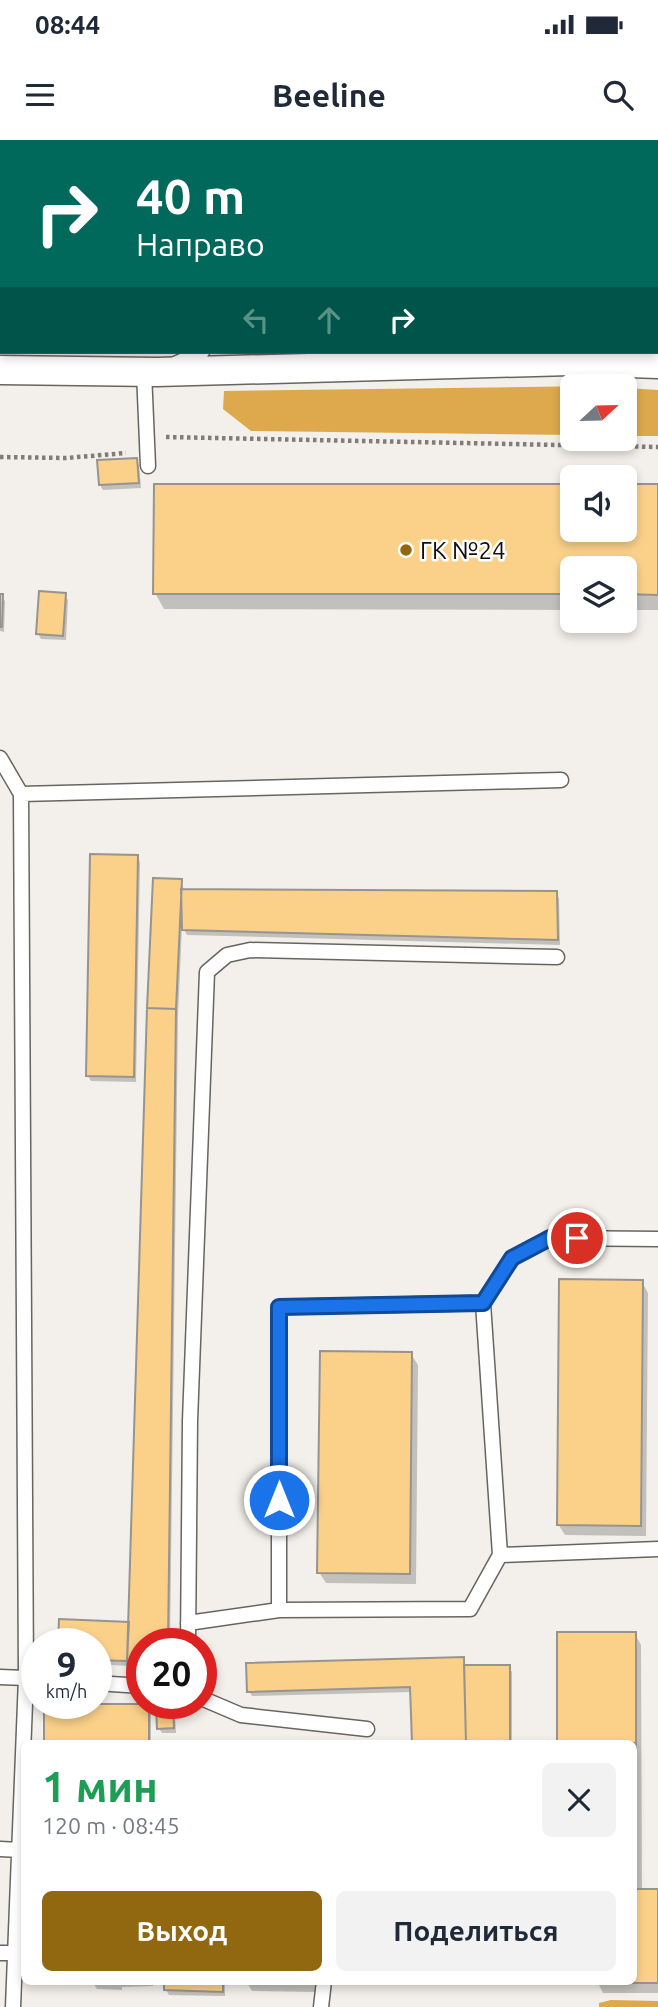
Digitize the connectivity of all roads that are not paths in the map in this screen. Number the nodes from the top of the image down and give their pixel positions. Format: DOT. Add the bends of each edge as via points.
graph roads {
  1 [pos="197,354"];
  2 [pos="658,364"];
  3 [pos="0,370"];
  4 [pos="151,372"];
  5 [pos="148,459"];
  6 [pos="0,758"];
  7 [pos="561,780"];
  8 [pos="21,794"];
  9 [pos="557,957"];
  10 [pos="658,1239"];
  11 [pos="483,1303"];
  12 [pos="658,1549"];
  13 [pos="500,1555"];
  14 [pos="279,1610"];
  15 [pos="188,1623"];
  16 [pos="30,1628"];
  17 [pos="188,1628"];
  18 [pos="0,1677"];
  19 [pos="21,1678"];
  20 [pos="217,1705"];
  21 [pos="28,1719"];
  22 [pos="367,1729"];
  23 [pos="27,1740"];
  24 [pos="21,1834"];
  25 [pos="0,1849"];
  26 [pos="20,1850"];
  27 [pos="8,1953"];
  28 [pos="324,1985"];
  29 [pos="13,2007"];
  30 [pos="321,2007"];
  1 -- 4 [label="lane"];
  2 -- 4 [label="street" via="570,361"];
  3 -- 4 [label="street"];
  4 -- 5 [label="lane"];
  6 -- 8 [label="lane"];
  7 -- 8 [label="lane"];
  8 -- 16 [label="lane"];
  9 -- 15 [label="lane" via="250,950 227,955 207,972 190,1421"];
  10 -- 11 [label="lane" via="550,1238 512,1258"];
  11 -- 13 [label="lane"];
  11 -- 14 [label="lane" via="279,1307"];
  12 -- 13 [label="lane"];
  13 -- 14 [label="lane" via="470,1609"];
  14 -- 15 [label="lane"];
  15 -- 17 [label="lane"];
  18 -- 19 [label="lane"];
  20 -- 22 [label="lane" via="241,1715"];
  21 -- 23 [label="lane"];
  24 -- 26 [label="lane"];
  25 -- 26 [label="lane"];
  26 -- 27 [label="lane"];
  27 -- 29 [label="lane"];
  28 -- 30 [label="lane"];
}
